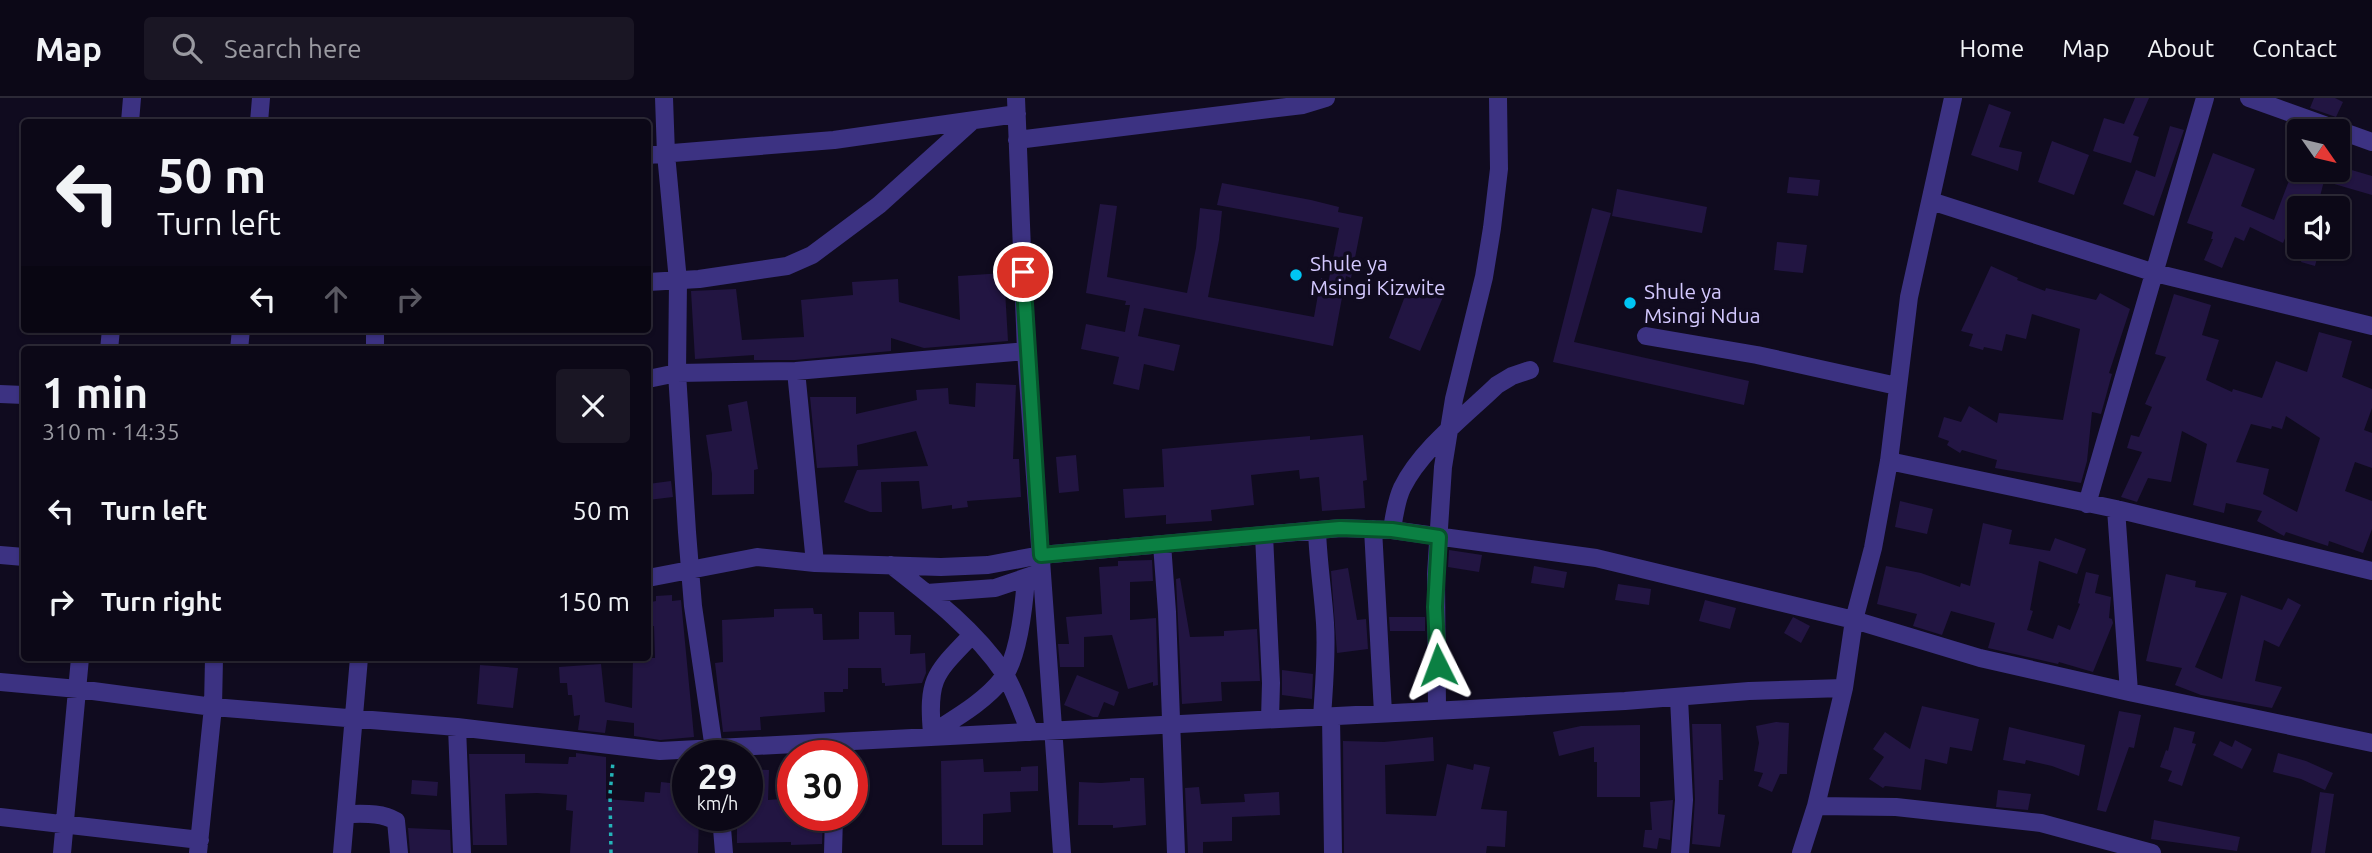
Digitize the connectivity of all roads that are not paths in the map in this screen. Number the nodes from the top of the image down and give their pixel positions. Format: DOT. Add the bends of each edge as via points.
graph roads {
  1 [pos="132,98"];
  2 [pos="261,98"];
  3 [pos="664,98"];
  4 [pos="1325,98"];
  5 [pos="1498,98"];
  6 [pos="1953,98"];
  7 [pos="2206,98"];
  8 [pos="2249,98"];
  9 [pos="1017,106"];
  10 [pos="130,119"];
  11 [pos="259,119"];
  12 [pos="972,121"];
  13 [pos="1017,140"];
  14 [pos="2372,142"];
  15 [pos="666,154"];
  16 [pos="651,155"];
  17 [pos="1931,201"];
  18 [pos="2155,273"];
  19 [pos="678,281"];
  20 [pos="651,282"];
  21 [pos="2372,326"];
  22 [pos="1646,336"];
  23 [pos="1026,351"];
  24 [pos="1530,370"];
  25 [pos="796,371"];
  26 [pos="677,373"];
  27 [pos="651,378"];
  28 [pos="1897,386"];
  29 [pos="0,394"];
  30 [pos="21,396"];
  31 [pos="1448,432"];
  32 [pos="1889,461"];
  33 [pos="2087,504"];
  34 [pos="2116,509"];
  35 [pos="1373,529"];
  36 [pos="1317,530"];
  37 [pos="1392,530"];
  38 [pos="1264,535"];
  39 [pos="1439,537"];
  40 [pos="1162,544"];
  41 [pos="0,555"];
  42 [pos="21,557"];
  43 [pos="815,563"];
  44 [pos="891,565"];
  45 [pos="1036,568"];
  46 [pos="692,569"];
  47 [pos="2372,571"];
  48 [pos="651,577"];
  49 [pos="927,593"];
  50 [pos="1854,620"];
  51 [pos="972,635"];
  52 [pos="80,661"];
  53 [pos="214,661"];
  54 [pos="359,661"];
  55 [pos="1005,675"];
  56 [pos="0,682"];
  57 [pos="1844,688"];
  58 [pos="78,689"];
  59 [pos="2129,692"];
  60 [pos="1679,698"];
  61 [pos="213,707"];
  62 [pos="1437,710"];
  63 [pos="1383,713"];
  64 [pos="1326,717"];
  65 [pos="353,718"];
  66 [pos="1270,719"];
  67 [pos="1170,725"];
  68 [pos="457,727"];
  69 [pos="1053,731"];
  70 [pos="1030,732"];
  71 [pos="929,735"];
  72 [pos="713,740"];
  73 [pos="2372,743"];
  74 [pos="763,749"];
  75 [pos="672,751"];
  76 [pos="1816,806"];
  77 [pos="346,814"];
  78 [pos="0,817"];
  79 [pos="64,823"];
  80 [pos="722,831"];
  81 [pos="834,831"];
  82 [pos="199,846"];
  83 [pos="62,853"];
  84 [pos="342,853"];
  85 [pos="399,853"];
  86 [pos="462,853"];
  87 [pos="724,853"];
  88 [pos="833,853"];
  89 [pos="1062,853"];
  90 [pos="1176,853"];
  91 [pos="1333,853"];
  92 [pos="1681,853"];
  93 [pos="1801,853"];
  94 [pos="2152,853"];
  1 -- 10 [label="street"];
  2 -- 11 [label="street"];
  3 -- 15 [label="street"];
  4 -- 13 [label="street" via="1303,105"];
  5 -- 31 [label="street" via="1499,169 1492,228"];
  6 -- 17 [label="street"];
  7 -- 18 [label="street"];
  8 -- 14 [label="street"];
  9 -- 12 [label="street"];
  9 -- 13 [label="street"];
  12 -- 15 [label="street" via="834,140"];
  12 -- 19 [label="street" via="879,205 812,255 787,266"];
  13 -- 23 [label="street"];
  15 -- 16 [label="street"];
  15 -- 19 [label="street"];
  17 -- 18 [label="street"];
  17 -- 28 [label="street" via="1909,297"];
  18 -- 21 [label="street"];
  18 -- 33 [label="street"];
  19 -- 20 [label="street"];
  19 -- 26 [label="street"];
  22 -- 28 [label="street"];
  23 -- 25 [label="street"];
  23 -- 45 [label="street"];
  24 -- 31 [label="street" via="1497,385"];
  25 -- 26 [label="street"];
  25 -- 43 [label="street"];
  26 -- 27 [label="street"];
  26 -- 46 [label="street"];
  28 -- 32 [label="street"];
  29 -- 30 [label="street"];
  31 -- 37 [label="street" via="1419,461 1402,487"];
  31 -- 39 [label="street"];
  32 -- 33 [label="street"];
  32 -- 50 [label="street"];
  33 -- 34 [label="street"];
  34 -- 47 [label="street"];
  34 -- 59 [label="street"];
  35 -- 36 [label="street"];
  35 -- 37 [label="street"];
  35 -- 63 [label="street"];
  36 -- 38 [label="street"];
  36 -- 64 [label="street"];
  37 -- 39 [label="street"];
  38 -- 40 [label="street"];
  38 -- 66 [label="street"];
  39 -- 50 [label="street" via="1596,558"];
  39 -- 62 [label="street"];
  40 -- 45 [label="street"];
  40 -- 67 [label="street"];
  41 -- 42 [label="street"];
  43 -- 44 [label="street"];
  43 -- 46 [label="street" via="757,557"];
  44 -- 45 [label="street"];
  44 -- 49 [label="street"];
  45 -- 49 [label="street" via="995,588"];
  45 -- 55 [label="street"];
  45 -- 69 [label="street"];
  46 -- 48 [label="street"];
  46 -- 72 [label="street" via="693,606"];
  49 -- 51 [label="street"];
  50 -- 57 [label="street"];
  50 -- 59 [label="street" via="1980,658"];
  51 -- 55 [label="street"];
  51 -- 71 [label="street" via="934,678"];
  52 -- 58 [label="street"];
  53 -- 61 [label="street"];
  54 -- 65 [label="street"];
  55 -- 70 [label="street"];
  55 -- 71 [label="street" via="984,697"];
  56 -- 58 [label="street"];
  57 -- 60 [label="street"];
  57 -- 76 [label="street"];
  58 -- 61 [label="street"];
  58 -- 79 [label="street"];
  59 -- 73 [label="street"];
  60 -- 62 [label="street"];
  60 -- 92 [label="street" via="1684,800"];
  61 -- 65 [label="street"];
  61 -- 82 [label="street"];
  62 -- 63 [label="street"];
  63 -- 64 [label="street"];
  64 -- 66 [label="street"];
  64 -- 91 [label="street"];
  65 -- 68 [label="street"];
  65 -- 77 [label="street"];
  66 -- 67 [label="street"];
  67 -- 69 [label="street"];
  67 -- 90 [label="street"];
  68 -- 75 [label="street"];
  68 -- 86 [label="street"];
  69 -- 70 [label="street"];
  69 -- 89 [label="street"];
  70 -- 71 [label="street"];
  71 -- 74 [label="street"];
  76 -- 93 [label="street"];
  76 -- 94 [label="street" via="1896,807 2041,823"];
  77 -- 84 [label="street"];
  77 -- 85 [label="street" via="396,821"];
  78 -- 79 [label="street"];
  79 -- 82 [label="street"];
  79 -- 83 [label="street"];
  80 -- 87 [label="street"];
  81 -- 88 [label="street"];
}
